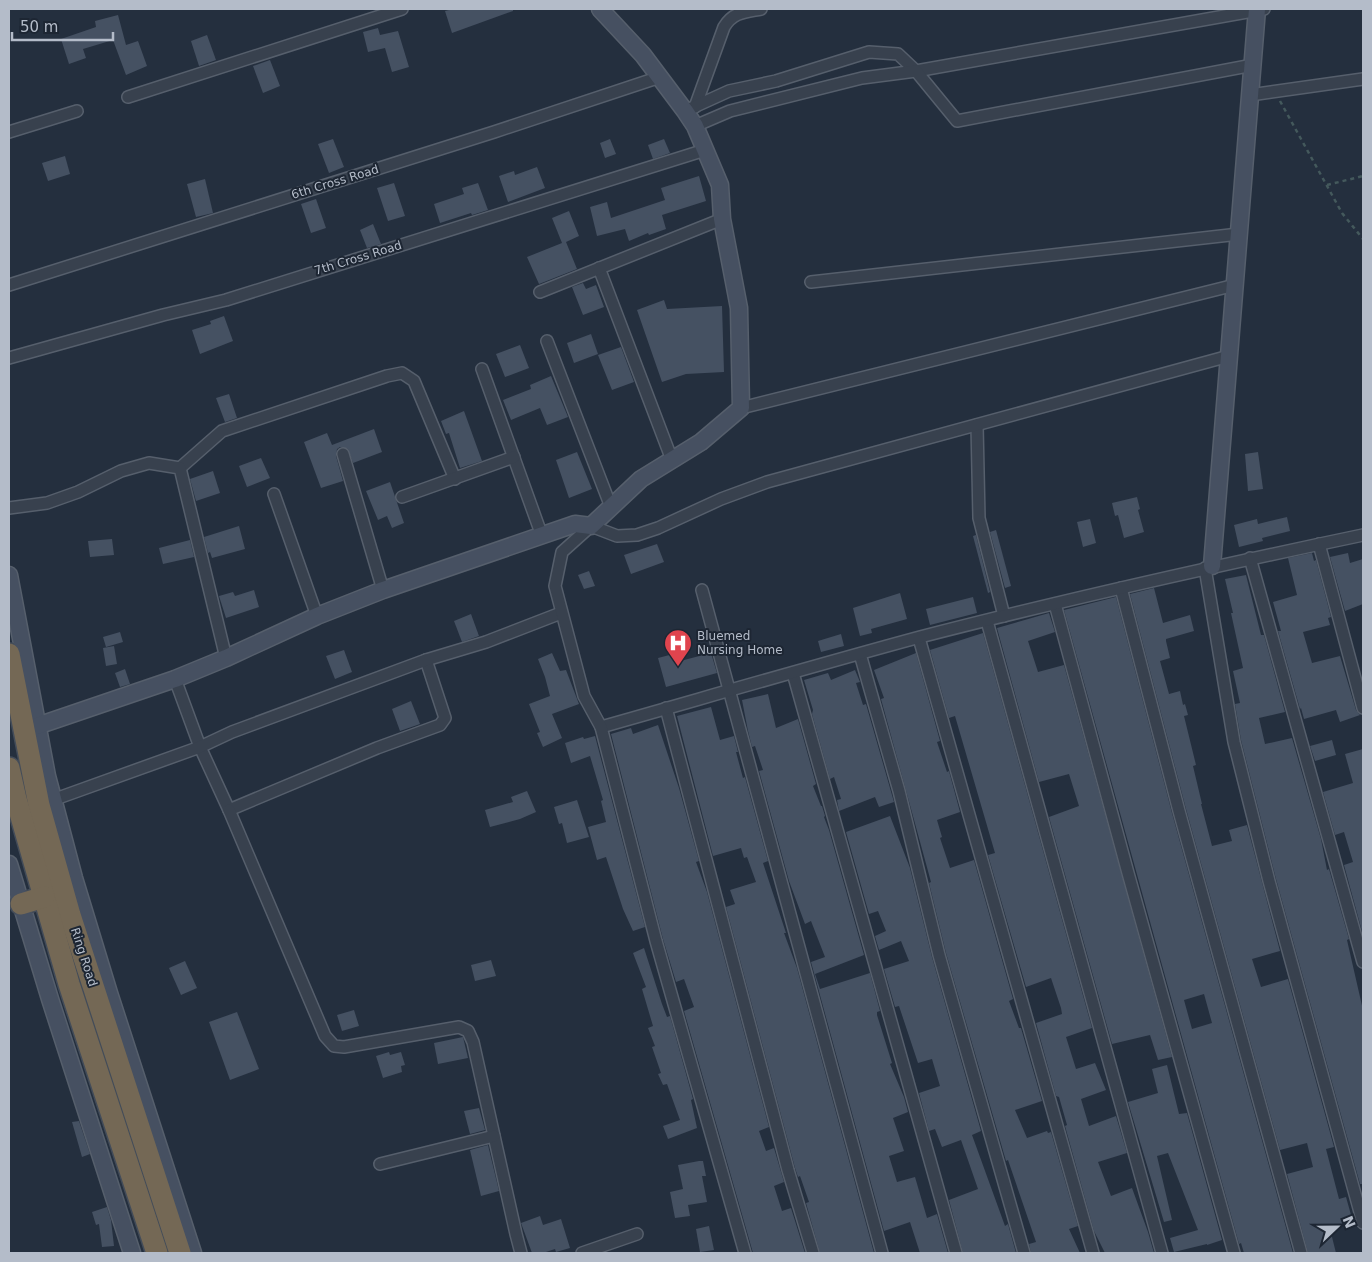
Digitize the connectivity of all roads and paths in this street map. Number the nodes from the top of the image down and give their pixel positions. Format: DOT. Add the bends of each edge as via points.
graph roads {
  1 [pos="402,9"];
  2 [pos="600,9"];
  3 [pos="761,9"];
  4 [pos="1260,9"];
  5 [pos="728,14"];
  6 [pos="1252,65"];
  7 [pos="916,70"];
  8 [pos="660,77"];
  9 [pos="1363,78"];
  10 [pos="1275,92"];
  11 [pos="1250,95"];
  12 [pos="128,97"];
  13 [pos="690,109"];
  14 [pos="77,111"];
  15 [pos="695,126"];
  16 [pos="9,132"];
  17 [pos="705,150"];
  18 [pos="1363,176"];
  19 [pos="1327,185"];
  20 [pos="722,219"];
  21 [pos="1239,234"];
  22 [pos="1363,239"];
  23 [pos="599,268"];
  24 [pos="811,282"];
  25 [pos="9,285"];
  26 [pos="1234,285"];
  27 [pos="540,292"];
  28 [pos="547,341"];
  29 [pos="1229,356"];
  30 [pos="9,358"];
  31 [pos="482,369"];
  32 [pos="741,408"];
  33 [pos="977,425"];
  34 [pos="343,454"];
  35 [pos="514,457"];
  36 [pos="672,460"];
  37 [pos="180,468"];
  38 [pos="455,479"];
  39 [pos="274,494"];
  40 [pos="402,497"];
  41 [pos="612,506"];
  42 [pos="9,508"];
  43 [pos="591,526"];
  44 [pos="1363,535"];
  45 [pos="542,536"];
  46 [pos="1319,544"];
  47 [pos="1250,558"];
  48 [pos="1208,567"];
  49 [pos="9,575"];
  50 [pos="1121,588"];
  51 [pos="383,590"];
  52 [pos="702,590"];
  53 [pos="1056,604"];
  54 [pos="561,613"];
  55 [pos="317,616"];
  56 [pos="1004,616"];
  57 [pos="987,620"];
  58 [pos="920,638"];
  59 [pos="9,654"];
  60 [pos="860,654"];
  61 [pos="226,658"];
  62 [pos="426,660"];
  63 [pos="793,673"];
  64 [pos="175,679"];
  65 [pos="731,690"];
  66 [pos="666,708"];
  67 [pos="1363,708"];
  68 [pos="37,726"];
  69 [pos="601,727"];
  70 [pos="200,747"];
  71 [pos="9,768"];
  72 [pos="46,803"];
  73 [pos="230,810"];
  74 [pos="9,864"];
  75 [pos="44,897"];
  76 [pos="21,904"];
  77 [pos="1363,962"];
  78 [pos="494,1136"];
  79 [pos="380,1164"];
  80 [pos="172,1207"];
  81 [pos="1363,1223"];
  82 [pos="637,1234"];
  83 [pos="132,1253"];
  84 [pos="158,1253"];
  85 [pos="180,1253"];
  86 [pos="193,1253"];
  87 [pos="521,1253"];
  88 [pos="582,1253"];
  89 [pos="745,1253"];
  90 [pos="813,1253"];
  91 [pos="882,1253"];
  92 [pos="956,1253"];
  93 [pos="1024,1253"];
  94 [pos="1093,1253"];
  95 [pos="1162,1253"];
  96 [pos="1234,1253"];
  97 [pos="1301,1253"];
  1 -- 12 [label="street"];
  2 -- 8 [label="street"];
  3 -- 5 [label="street"];
  4 -- 6 [label="street"];
  4 -- 7 [label="street"];
  5 -- 13 [label="street"];
  6 -- 7 [label="street" via="957,121"];
  6 -- 11 [label="street"];
  7 -- 13 [label="street" via="898,54 868,52 776,81 729,91"];
  7 -- 15 [label="street" via="862,78 730,111"];
  8 -- 13 [label="street"];
  8 -- 25 [label="street, 6th Cross Road"];
  9 -- 10 [label="street"];
  10 -- 11 [label="street"];
  10 -- 19 [label="path"];
  11 -- 21 [label="street"];
  13 -- 15 [label="street"];
  14 -- 16 [label="street"];
  15 -- 17 [label="street"];
  17 -- 20 [label="street" via="720,185"];
  17 -- 30 [label="street, 7th Cross Road" via="226,300"];
  18 -- 19 [label="path"];
  19 -- 22 [label="path" via="1342,213"];
  20 -- 23 [label="street"];
  20 -- 32 [label="street" via="739,308"];
  21 -- 24 [label="street"];
  21 -- 26 [label="street"];
  23 -- 27 [label="street"];
  23 -- 36 [label="street"];
  26 -- 29 [label="street"];
  26 -- 32 [label="street"];
  28 -- 41 [label="street"];
  29 -- 33 [label="street"];
  29 -- 48 [label="street"];
  31 -- 35 [label="street"];
  32 -- 36 [label="street" via="701,442"];
  33 -- 43 [label="street" via="767,482 637,535 617,536"];
  33 -- 56 [label="street" via="979,518"];
  34 -- 51 [label="street"];
  35 -- 38 [label="street"];
  35 -- 45 [label="street"];
  36 -- 41 [label="street" via="641,479"];
  37 -- 38 [label="street" via="222,431 402,373 414,381"];
  37 -- 42 [label="street" via="149,463 120,471 47,503"];
  37 -- 61 [label="street"];
  38 -- 40 [label="street"];
  39 -- 55 [label="street"];
  41 -- 43 [label="street"];
  43 -- 45 [label="street" via="576,524"];
  43 -- 54 [label="street" via="562,552 555,586"];
  44 -- 46 [label="street"];
  45 -- 51 [label="street"];
  46 -- 47 [label="street"];
  46 -- 67 [label="street"];
  47 -- 48 [label="street"];
  47 -- 77 [label="street"];
  48 -- 50 [label="street"];
  48 -- 81 [label="street" via="1234,742 1268,881"];
  49 -- 68 [label="street"];
  50 -- 53 [label="street"];
  50 -- 97 [label="street"];
  51 -- 55 [label="street"];
  52 -- 65 [label="street"];
  53 -- 56 [label="street"];
  53 -- 96 [label="street"];
  54 -- 62 [label="street" via="486,642"];
  54 -- 69 [label="street" via="584,696"];
  55 -- 61 [label="street"];
  56 -- 57 [label="street"];
  57 -- 58 [label="street"];
  57 -- 95 [label="street"];
  58 -- 60 [label="street"];
  58 -- 94 [label="street"];
  59 -- 72 [label="highway, Ring Road"];
  60 -- 63 [label="street"];
  60 -- 93 [label="street" via="899,791 939,955"];
  61 -- 64 [label="street"];
  62 -- 70 [label="street" via="232,732"];
  62 -- 73 [label="street" via="445,718 440,725"];
  63 -- 65 [label="street"];
  63 -- 92 [label="street"];
  64 -- 68 [label="street"];
  64 -- 70 [label="street"];
  65 -- 66 [label="street"];
  65 -- 91 [label="street"];
  66 -- 69 [label="street"];
  66 -- 90 [label="street" via="788,1170"];
  68 -- 72 [label="street"];
  69 -- 89 [label="street" via="656,941"];
  70 -- 72 [label="street"];
  70 -- 73 [label="street"];
  71 -- 75 [label="highway, Ring Road"];
  72 -- 80 [label="highway, Ring Road" via="70,915"];
  73 -- 78 [label="street" via="329,1041 334,1046 344,1047 459,1027 468,1031"];
  74 -- 76 [label="street"];
  75 -- 76 [label="highway"];
  75 -- 84 [label="highway, Ring Road" via="69,984"];
  76 -- 83 [label="street"];
  78 -- 79 [label="street"];
  78 -- 87 [label="street"];
  80 -- 85 [label="highway, Ring Road"];
  80 -- 86 [label="street"];
  82 -- 88 [label="street"];
}
